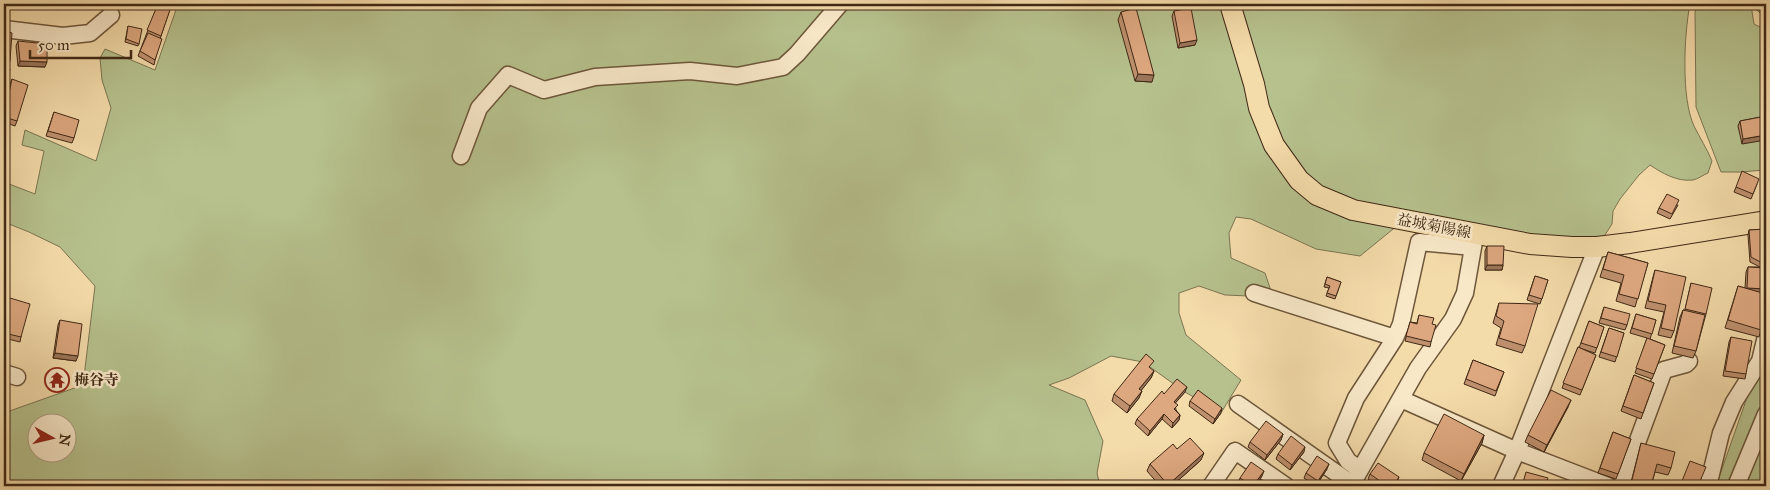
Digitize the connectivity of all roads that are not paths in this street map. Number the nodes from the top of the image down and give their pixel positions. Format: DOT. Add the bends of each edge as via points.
graph roads {
  1 [pos="840,4"];
  2 [pos="1230,4"];
  3 [pos="111,15"];
  4 [pos="4,29"];
  5 [pos="461,156"];
  6 [pos="1766,221"];
  7 [pos="1474,241"];
  8 [pos="1597,247"];
  9 [pos="1254,293"];
  10 [pos="1766,336"];
  11 [pos="1395,338"];
  12 [pos="1690,361"];
  13 [pos="1401,399"];
  14 [pos="1238,404"];
  15 [pos="1766,414"];
  16 [pos="1517,451"];
  17 [pos="1354,480"];
  18 [pos="1211,486"];
  19 [pos="1286,486"];
  20 [pos="1501,486"];
  21 [pos="1608,486"];
  22 [pos="1621,486"];
  23 [pos="1708,486"];
  24 [pos="1736,486"];
  1 -- 5 [label="street" via="783,68 737,76 690,71 595,76 544,90 508,75 479,108"];
  2 -- 7 [label="main road, 益城菊陽線" via="1259,108 1274,145 1299,180 1317,195 1353,210"];
  3 -- 4 [label="street" via="90,33 63,36"];
  6 -- 8 [label="main road, 益城菊陽線"];
  7 -- 8 [label="main road, 益城菊陽線"];
  7 -- 11 [label="street" via="1419,242"];
  7 -- 13 [label="street" via="1465,293 1453,319 1418,368"];
  8 -- 16 [label="street"];
  9 -- 11 [label="street"];
  10 -- 23 [label="street" via="1760,361 1734,402 1721,433"];
  11 -- 17 [label="street" via="1356,398 1338,443"];
  12 -- 22 [label="street" via="1664,370"];
  13 -- 16 [label="street"];
  13 -- 17 [label="street"];
  14 -- 17 [label="street"];
  15 -- 24 [label="street"];
  16 -- 20 [label="street"];
  16 -- 21 [label="street"];
  18 -- 19 [label="street" via="1235,451"];
}
